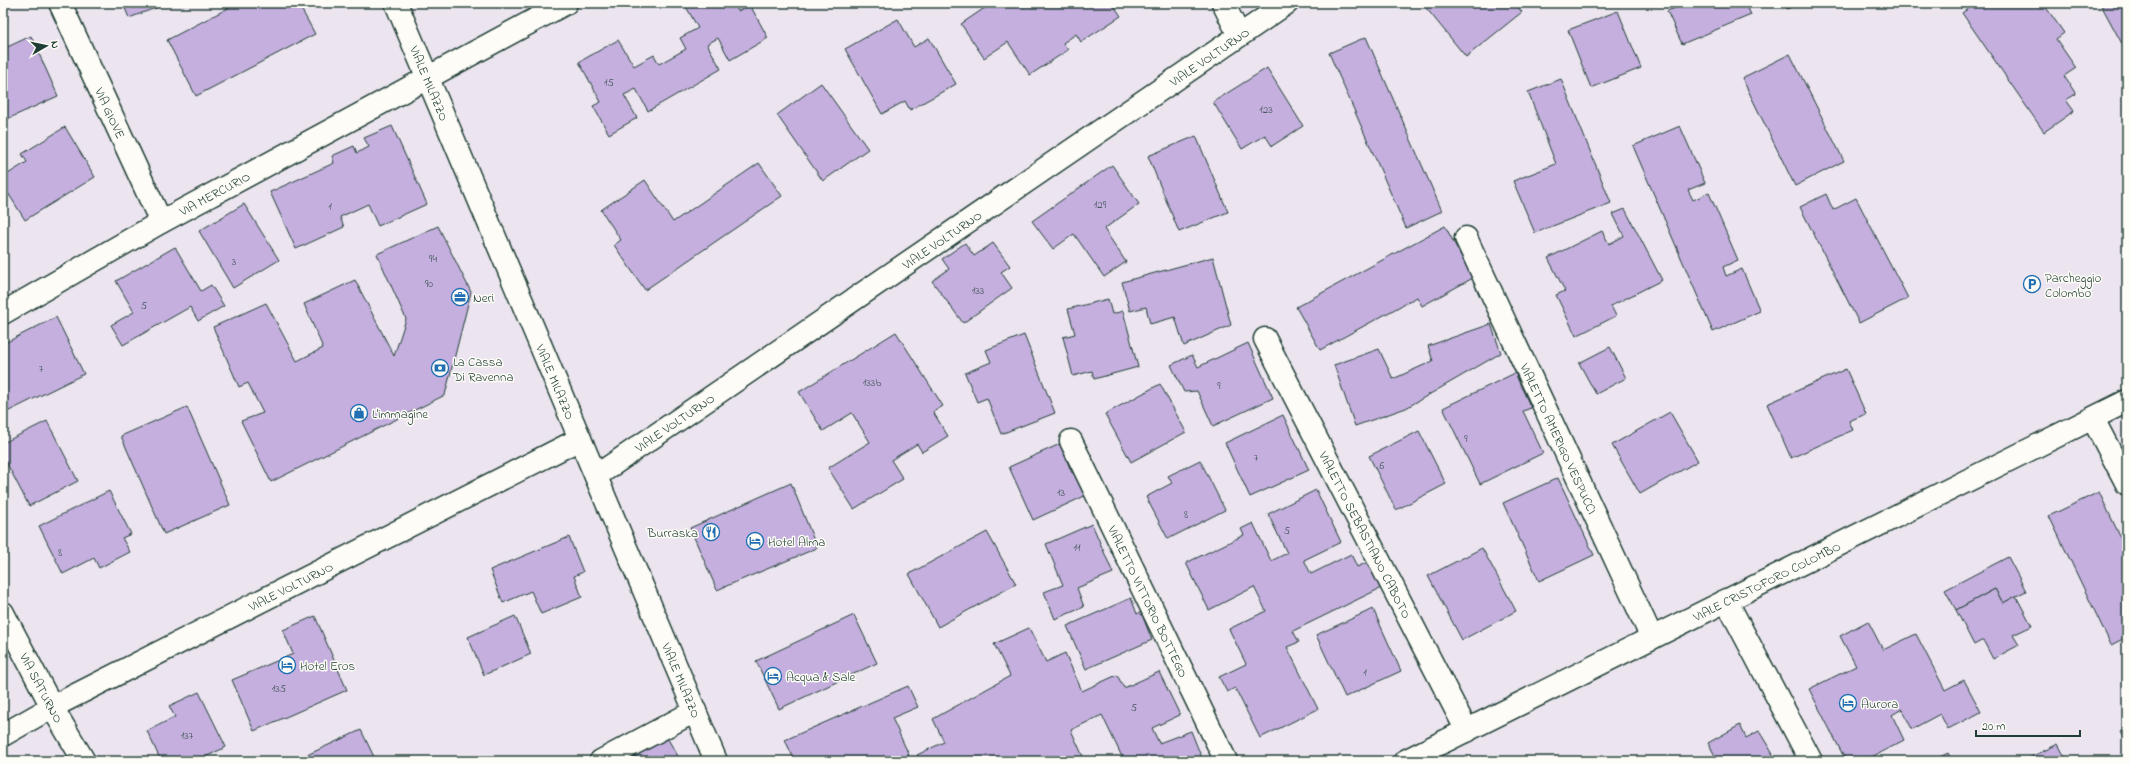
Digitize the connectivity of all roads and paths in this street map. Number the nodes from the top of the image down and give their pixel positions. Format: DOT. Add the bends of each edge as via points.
graph roads {
  1 [pos="60,3"];
  2 [pos="396,3"];
  3 [pos="566,3"];
  4 [pos="1223,3"];
  5 [pos="1287,3"];
  6 [pos="1239,35"];
  7 [pos="428,78"];
  8 [pos="161,222"];
  9 [pos="1466,238"];
  10 [pos="3,313"];
  11 [pos="1265,339"];
  12 [pos="2127,401"];
  13 [pos="2093,419"];
  14 [pos="580,439"];
  15 [pos="1071,441"];
  16 [pos="596,476"];
  17 [pos="2127,484"];
  18 [pos="1726,600"];
  19 [pos="3,613"];
  20 [pos="1652,638"];
  21 [pos="52,707"];
  22 [pos="695,711"];
  23 [pos="1467,731"];
  24 [pos="3,735"];
  25 [pos="84,761"];
  26 [pos="602,761"];
  27 [pos="716,761"];
  28 [pos="1226,761"];
  29 [pos="1406,761"];
  30 [pos="1811,761"];
  1 -- 8 [label="street, VIA GIOVE"];
  2 -- 7 [label="street, VIALE MILAZZO"];
  3 -- 7 [label="street, VIA MERCURIO"];
  4 -- 6 [label="street"];
  5 -- 6 [label="street, VIALE VOLTURNO"];
  6 -- 16 [label="street, VIALE VOLTURNO"];
  7 -- 8 [label="street, VIA MERCURIO"];
  7 -- 14 [label="street, VIALE MILAZZO"];
  8 -- 10 [label="street, VIA MERCURIO"];
  9 -- 20 [label="street, VIALETTO AMERIGO VESPUCCI"];
  11 -- 23 [label="street, VIALETTO SEBASTIANO CABOTO"];
  12 -- 13 [label="street, VIALE CRISTOFORO COLOMBO"];
  13 -- 17 [label="street"];
  13 -- 18 [label="street, VIALE CRISTOFORO COLOMBO"];
  14 -- 16 [label="street, VIALE MILAZZO"];
  14 -- 21 [label="street, VIALE VOLTURNO"];
  15 -- 28 [label="street, VIALETTO VITTORIO BOTTEGO"];
  16 -- 22 [label="street, VIALE MILAZZO"];
  18 -- 20 [label="street, VIALE CRISTOFORO COLOMBO"];
  18 -- 30 [label="street"];
  19 -- 21 [label="street, VIA SATURNO"];
  20 -- 23 [label="street, VIALE CRISTOFORO COLOMBO"];
  21 -- 24 [label="street, VIALE VOLTURNO"];
  21 -- 25 [label="street, VIA SATURNO"];
  22 -- 26 [label="street"];
  22 -- 27 [label="street, VIALE MILAZZO"];
  23 -- 29 [label="street, VIALE CRISTOFORO COLOMBO"];
}
